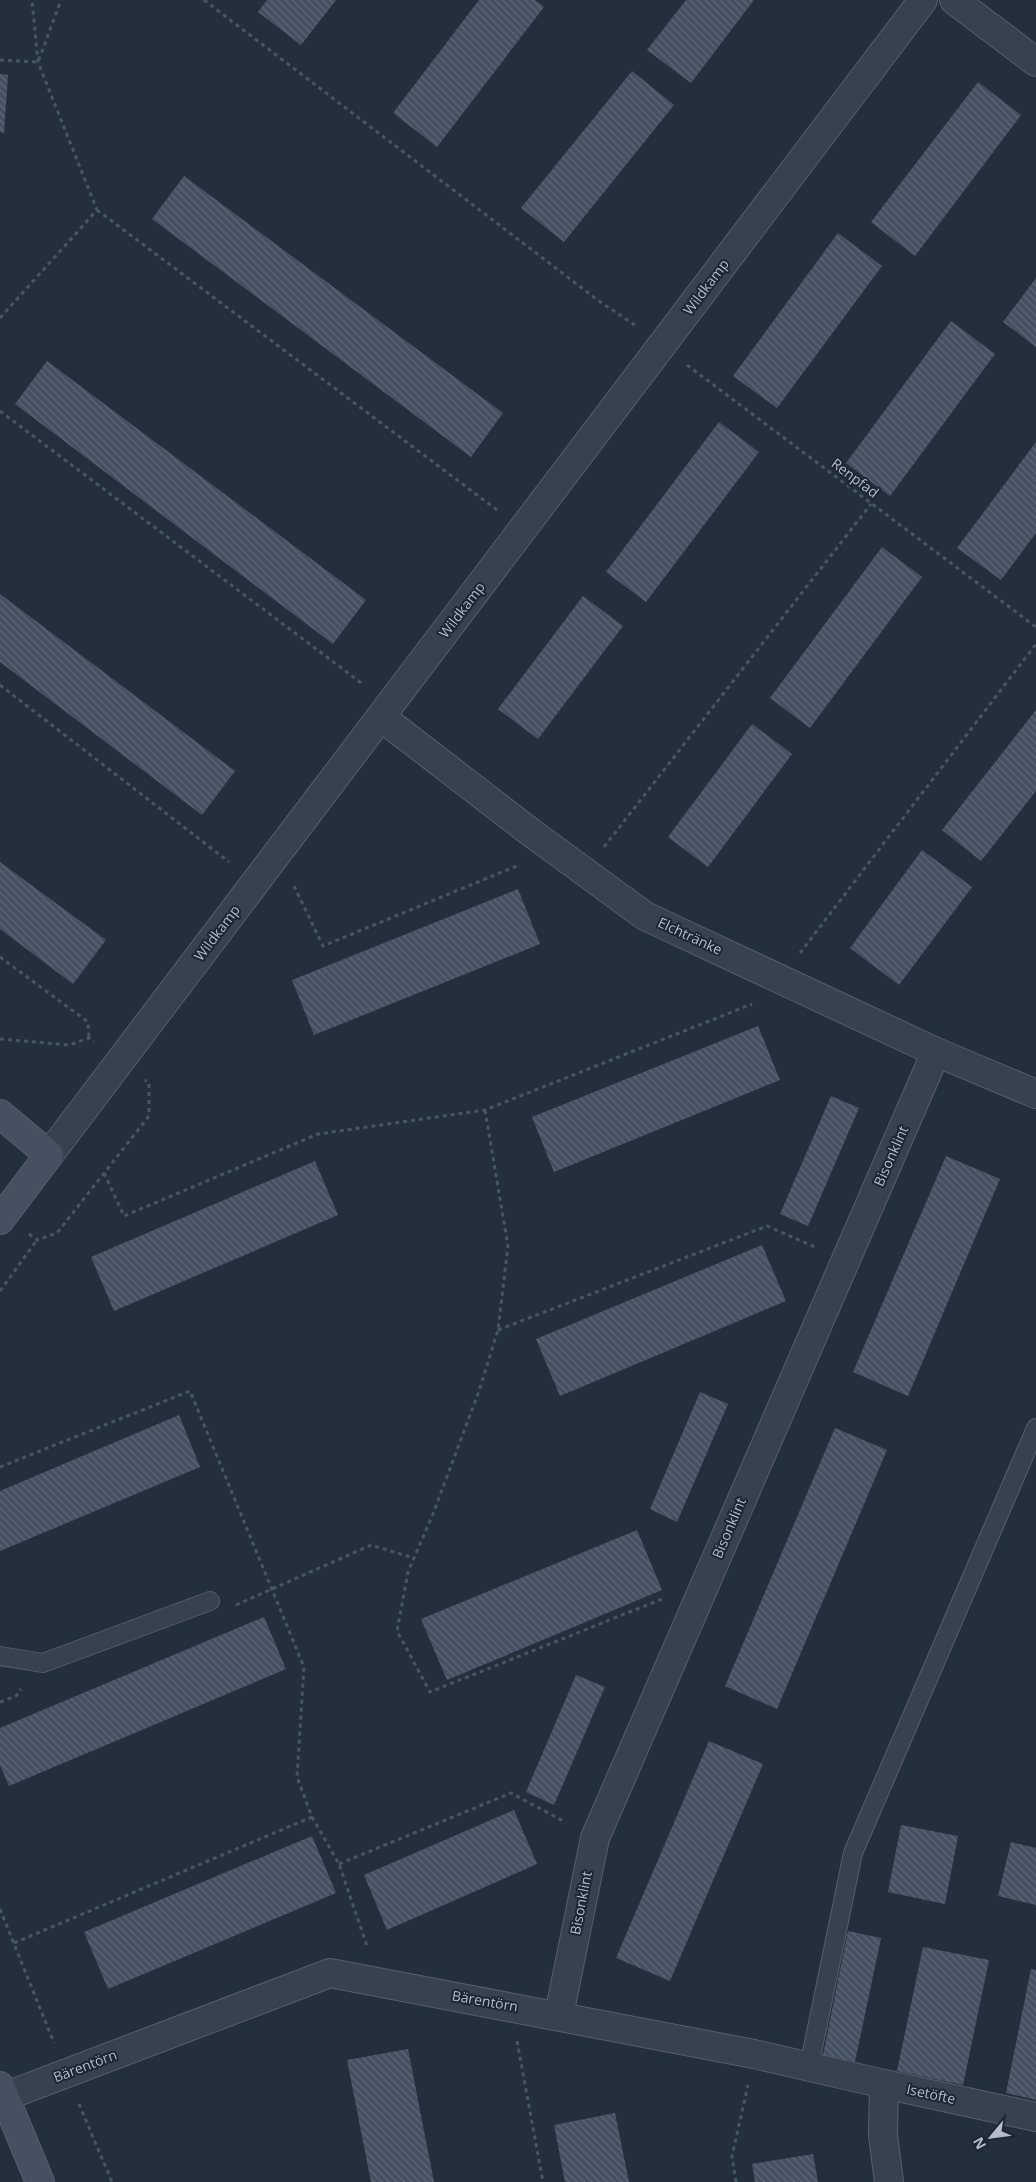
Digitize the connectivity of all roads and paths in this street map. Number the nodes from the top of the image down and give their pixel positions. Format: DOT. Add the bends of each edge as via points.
graph roads {
  1 [pos="32,0"];
  2 [pos="61,0"];
  3 [pos="204,0"];
  4 [pos="923,0"];
  5 [pos="954,0"];
  6 [pos="0,60"];
  7 [pos="38,62"];
  8 [pos="1036,62"];
  9 [pos="97,210"];
  10 [pos="0,318"];
  11 [pos="662,344"];
  12 [pos="0,411"];
  13 [pos="871,504"];
  14 [pos="523,530"];
  15 [pos="1036,627"];
  16 [pos="1036,644"];
  17 [pos="0,685"];
  18 [pos="386,711"];
  19 [pos="555,850"];
  20 [pos="585,872"];
  21 [pos="262,873"];
  22 [pos="0,957"];
  23 [pos="781,979"];
  24 [pos="90,1038"];
  25 [pos="0,1039"];
  26 [pos="96,1043"];
  27 [pos="936,1052"];
  28 [pos="141,1077"];
  29 [pos="1036,1094"];
  30 [pos="485,1110"];
  31 [pos="0,1114"];
  32 [pos="49,1155"];
  33 [pos="104,1173"];
  34 [pos="11,1224"];
  35 [pos="37,1240"];
  36 [pos="846,1259"];
  37 [pos="0,1291"];
  38 [pos="498,1330"];
  39 [pos="1036,1428"];
  40 [pos="0,1467"];
  41 [pos="414,1558"];
  42 [pos="272,1589"];
  43 [pos="699,1597"];
  44 [pos="210,1601"];
  45 [pos="0,1656"];
  46 [pos="312,1817"];
  47 [pos="594,1838"];
  48 [pos="339,1864"];
  49 [pos="0,1909"];
  50 [pos="14,1943"];
  51 [pos="379,1982"];
  52 [pos="511,2006"];
  53 [pos="559,2015"];
  54 [pos="56,2048"];
  55 [pos="754,2054"];
  56 [pos="809,2067"];
  57 [pos="884,2084"];
  58 [pos="2,2092"];
  59 [pos="78,2100"];
  60 [pos="1036,2117"];
  61 [pos="40,2182"];
  62 [pos="112,2182"];
  63 [pos="543,2182"];
  64 [pos="736,2182"];
  65 [pos="889,2182"];
  1 -- 7 [label="path"];
  2 -- 7 [label="path"];
  3 -- 11 [label="path, Renpfad" via="591,295"];
  4 -- 11 [label="street, Wildkamp"];
  5 -- 8 [label="street"];
  6 -- 7 [label="path"];
  7 -- 9 [label="path"];
  9 -- 10 [label="path"];
  9 -- 14 [label="path"];
  11 -- 13 [label="path, Renpfad" via="710,384"];
  11 -- 14 [label="street, Wildkamp"];
  12 -- 18 [label="path"];
  13 -- 15 [label="path, Renpfad"];
  13 -- 20 [label="path"];
  14 -- 18 [label="street, Wildkamp"];
  16 -- 23 [label="path"];
  17 -- 21 [label="path"];
  18 -- 19 [label="street, Elchtränke"];
  18 -- 21 [label="street, Wildkamp"];
  19 -- 20 [label="street, Elchtränke"];
  19 -- 21 [label="path" via="323,946 297,889"];
  20 -- 23 [label="street, Elchtränke" via="645,916"];
  21 -- 32 [label="street, Wildkamp"];
  22 -- 24 [label="path" via="88,1022"];
  23 -- 27 [label="street, Elchtränke"];
  23 -- 30 [label="path" via="769,997"];
  24 -- 25 [label="path" via="68,1045"];
  24 -- 26 [label="path"];
  27 -- 29 [label="street, Elchtränke"];
  27 -- 36 [label="street, Bisonklint"];
  28 -- 33 [label="path" via="149,1083 149,1116"];
  30 -- 33 [label="path" via="318,1134 124,1216"];
  30 -- 38 [label="path" via="508,1246"];
  31 -- 32 [label="street"];
  32 -- 34 [label="street, Wildkamp"];
  33 -- 35 [label="path" via="57,1234"];
  34 -- 35 [label="path"];
  35 -- 37 [label="path"];
  36 -- 38 [label="path" via="767,1226"];
  36 -- 43 [label="street, Bisonklint"];
  38 -- 41 [label="path" via="433,1514"];
  39 -- 56 [label="lane" via="853,1853"];
  40 -- 42 [label="path" via="190,1391"];
  41 -- 42 [label="path" via="371,1545"];
  41 -- 43 [label="path" via="396,1631 430,1692 674,1594"];
  42 -- 44 [label="path" via="223,1611"];
  42 -- 46 [label="path" via="304,1667 296,1777"];
  43 -- 47 [label="street, Bisonklint"];
  44 -- 45 [label="lane" via="43,1664"];
  46 -- 48 [label="path"];
  46 -- 50 [label="path"];
  47 -- 48 [label="path" via="510,1793"];
  47 -- 53 [label="street, Bisonklint"];
  48 -- 51 [label="path"];
  49 -- 50 [label="path"];
  50 -- 54 [label="path"];
  51 -- 52 [label="street, Bärentörn"];
  51 -- 58 [label="street, Bärentörn" via="330,1972"];
  52 -- 53 [label="street, Bärentörn"];
  52 -- 63 [label="path"];
  53 -- 55 [label="street, Bärentörn"];
  55 -- 56 [label="street, Bärentörn"];
  55 -- 64 [label="path" via="732,2156"];
  56 -- 57 [label="street, Bärentörn"];
  57 -- 60 [label="street, Isetöfte"];
  57 -- 65 [label="street" via="883,2135"];
  58 -- 61 [label="street"];
  59 -- 62 [label="path"];
}
